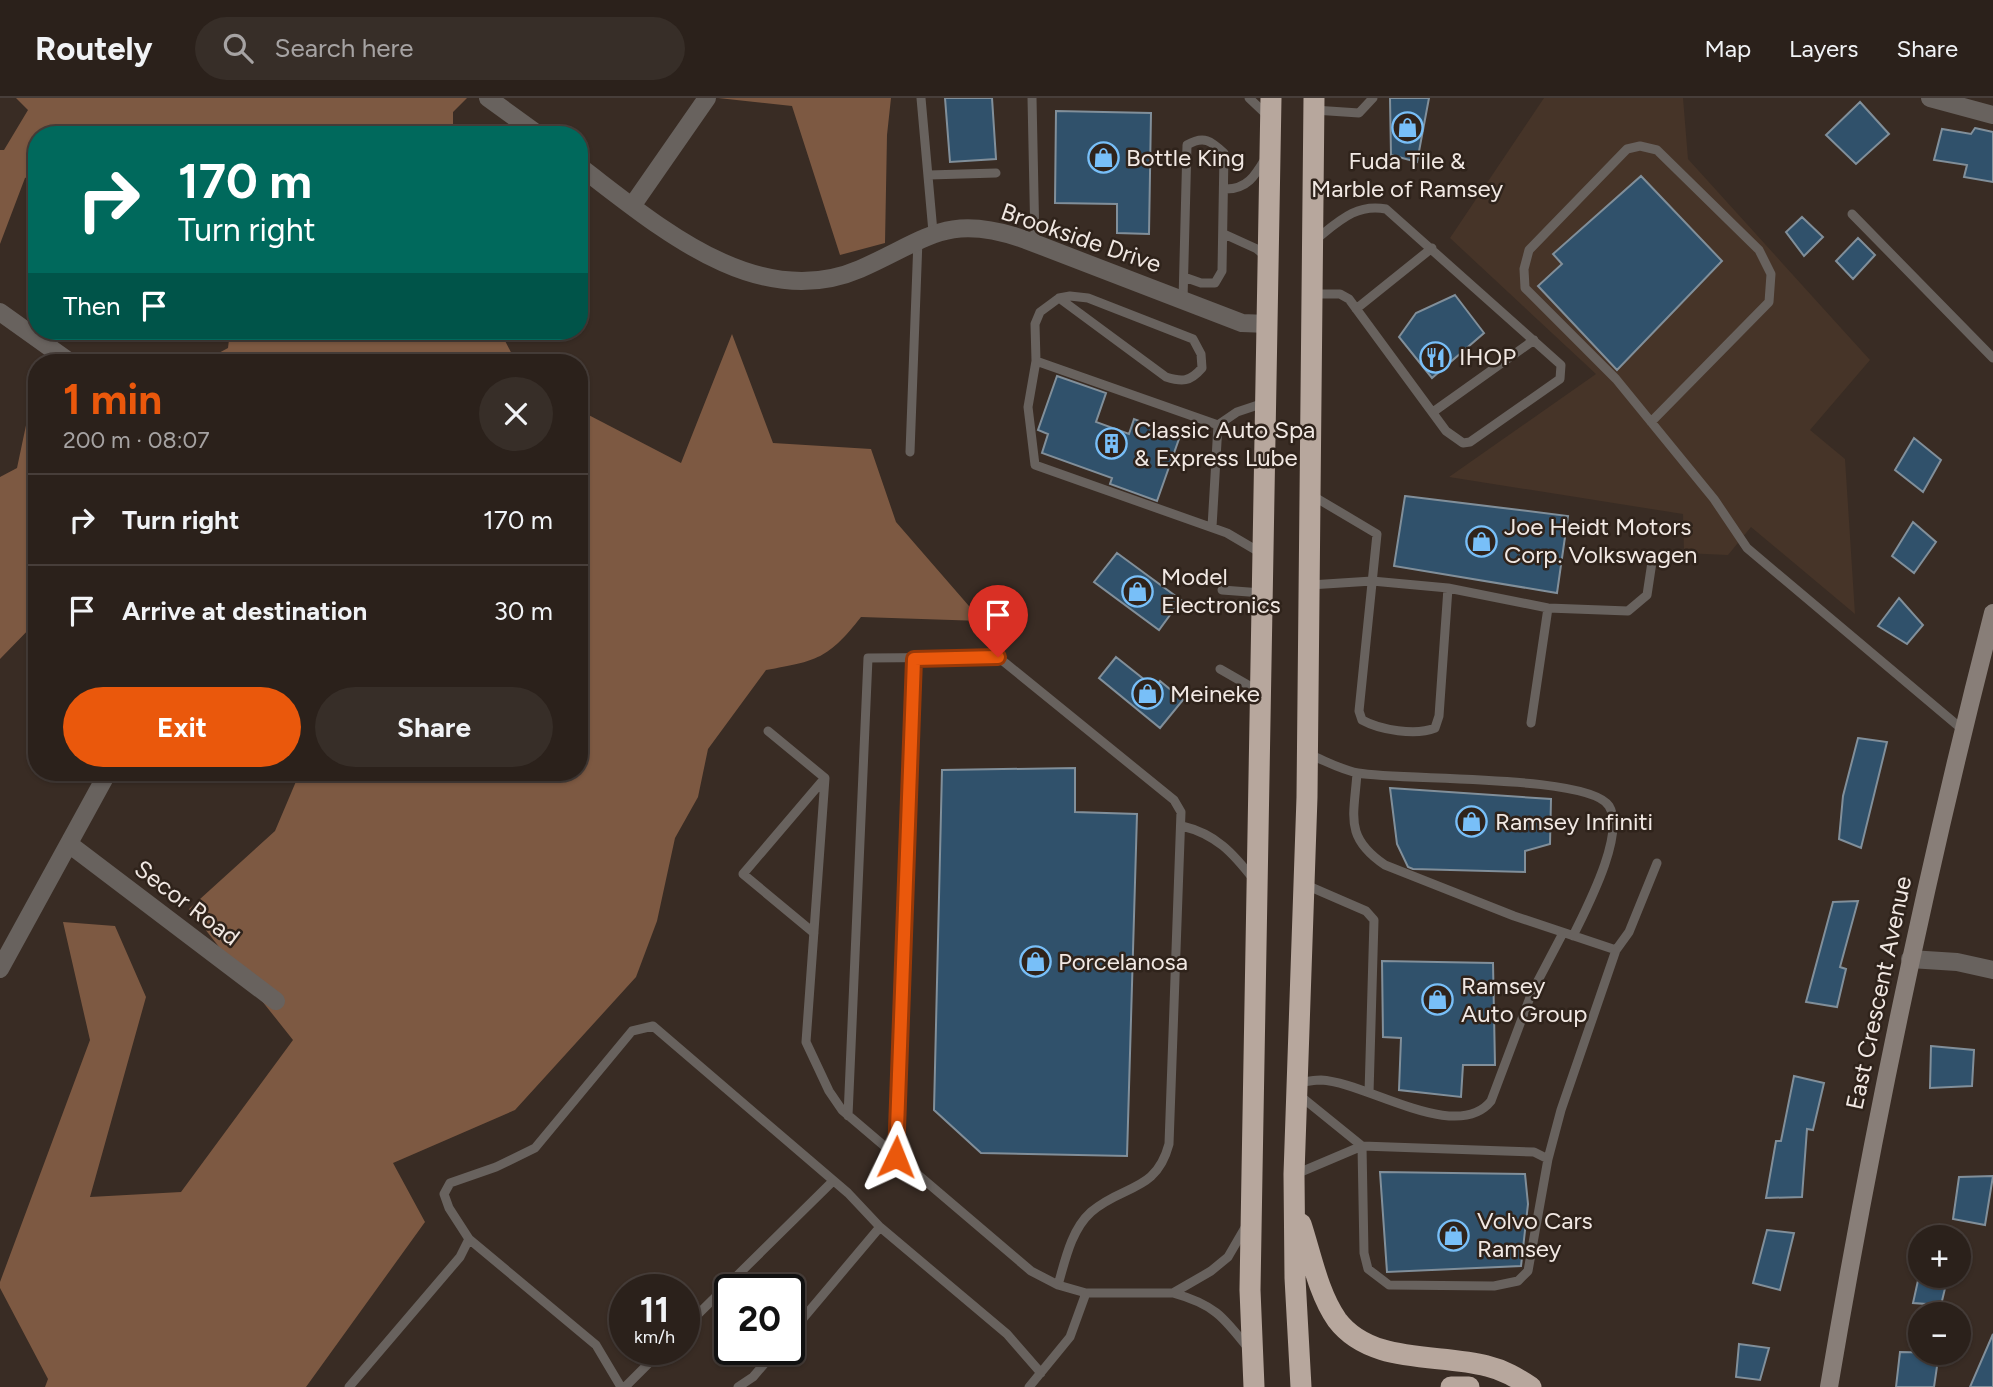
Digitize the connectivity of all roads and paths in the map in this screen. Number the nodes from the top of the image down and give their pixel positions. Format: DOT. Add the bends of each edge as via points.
graph roads {
  1 [pos="488,98"];
  2 [pos="707,98"];
  3 [pos="921,98"];
  4 [pos="1032,98"];
  5 [pos="1249,98"];
  6 [pos="1373,98"];
  7 [pos="1930,98"];
  8 [pos="1314,104"];
  9 [pos="1271,108"];
  10 [pos="1993,115"];
  11 [pos="527,126"];
  12 [pos="1271,148"];
  13 [pos="588,173"];
  14 [pos="996,173"];
  15 [pos="929,174"];
  16 [pos="1226,189"];
  17 [pos="632,206"];
  18 [pos="1852,214"];
  19 [pos="1224,234"];
  20 [pos="926,235"];
  21 [pos="1035,243"];
  22 [pos="1311,243"];
  23 [pos="1432,248"];
  24 [pos="1269,259"];
  25 [pos="1184,277"];
  26 [pos="1310,294"];
  27 [pos="1059,298"];
  28 [pos="1183,300"];
  29 [pos="1356,309"];
  30 [pos="0,312"];
  31 [pos="1268,324"];
  32 [pos="28,332"];
  33 [pos="39,340"];
  34 [pos="1534,340"];
  35 [pos="59,354"];
  36 [pos="1993,358"];
  37 [pos="1036,361"];
  38 [pos="1266,402"];
  39 [pos="1433,412"];
  40 [pos="1651,422"];
  41 [pos="1218,425"];
  42 [pos="910,452"];
  43 [pos="1308,494"];
  44 [pos="1212,527"];
  45 [pos="1265,556"];
  46 [pos="1653,562"];
  47 [pos="1372,581"];
  48 [pos="1309,585"];
  49 [pos="1448,588"];
  50 [pos="1223,590"];
  51 [pos="1264,593"];
  52 [pos="1548,608"];
  53 [pos="1993,613"];
  54 [pos="914,659"];
  55 [pos="1220,669"];
  56 [pos="1261,693"];
  57 [pos="1531,723"];
  58 [pos="1963,730"];
  59 [pos="768,732"];
  60 [pos="1306,753"];
  61 [pos="1357,773"];
  62 [pos="825,778"];
  63 [pos="103,781"];
  64 [pos="1182,826"];
  65 [pos="69,844"];
  66 [pos="1657,863"];
  67 [pos="1256,883"];
  68 [pos="1303,884"];
  69 [pos="814,933"];
  70 [pos="1563,933"];
  71 [pos="1573,936"];
  72 [pos="1616,950"];
  73 [pos="1910,959"];
  74 [pos="0,969"];
  75 [pos="1993,970"];
  76 [pos="276,1001"];
  77 [pos="1299,1088"];
  78 [pos="1369,1093"];
  79 [pos="848,1116"];
  80 [pos="1363,1146"];
  81 [pos="896,1157"];
  82 [pos="1548,1159"];
  83 [pos="1294,1174"];
  84 [pos="833,1181"];
  85 [pos="1296,1209"];
  86 [pos="1252,1215"];
  87 [pos="880,1227"];
  88 [pos="470,1239"];
  89 [pos="1058,1286"];
  90 [pos="1086,1293"];
  91 [pos="1173,1293"];
  92 [pos="700,1312"];
  93 [pos="805,1316"];
  94 [pos="1254,1354"];
  95 [pos="646,1365"];
  96 [pos="763,1365"];
  97 [pos="1041,1373"];
  98 [pos="349,1387"];
  99 [pos="623,1387"];
  100 [pos="738,1387"];
  101 [pos="1029,1387"];
  102 [pos="1254,1387"];
  103 [pos="1301,1387"];
  104 [pos="1451,1387"];
  105 [pos="1469,1387"];
  106 [pos="1531,1387"];
  107 [pos="1829,1387"];
  1 -- 11 [label="street"];
  2 -- 17 [label="street"];
  3 -- 15 [label="lane"];
  4 -- 21 [label="lane"];
  5 -- 9 [label="lane"];
  6 -- 8 [label="lane" via="1359,113"];
  7 -- 10 [label="street"];
  8 -- 22 [label="highway"];
  9 -- 12 [label="highway"];
  12 -- 16 [label="lane" via="1254,178 1237,189"];
  12 -- 24 [label="highway"];
  13 -- 17 [label="street, Brookside Drive"];
  14 -- 15 [label="lane"];
  15 -- 20 [label="lane"];
  16 -- 19 [label="lane"];
  16 -- 25 [label="lane" via="1224,153 1210,140 1197,139 1187,145"];
  17 -- 20 [label="street, Brookside Drive" via="729,265 791,281 859,270"];
  18 -- 36 [label="lane"];
  19 -- 24 [label="lane"];
  19 -- 25 [label="lane" via="1222,271 1215,283"];
  20 -- 21 [label="street, Brookside Drive" via="970,228 1004,232"];
  20 -- 42 [label="lane"];
  21 -- 28 [label="street, Brookside Drive"];
  22 -- 23 [label="lane" via="1352,212 1374,206 1396,216"];
  22 -- 26 [label="highway"];
  23 -- 29 [label="lane"];
  23 -- 34 [label="lane"];
  24 -- 31 [label="highway"];
  25 -- 28 [label="lane"];
  26 -- 29 [label="lane" via="1340,294"];
  26 -- 43 [label="highway"];
  27 -- 27 [label="lane" via="1166,377 1184,382 1202,368 1193,339 1088,298"];
  27 -- 37 [label="lane" via="1040,312 1035,324"];
  28 -- 31 [label="street, Brookside Drive" via="1242,323"];
  29 -- 39 [label="lane"];
  30 -- 32 [label="street"];
  31 -- 38 [label="highway"];
  33 -- 35 [label="street"];
  34 -- 39 [label="lane"];
  34 -- 39 [label="lane" via="1561,365 1560,379 1470,442 1455,440"];
  37 -- 41 [label="lane"];
  37 -- 44 [label="lane" via="1028,407 1035,465"];
  38 -- 41 [label="lane" via="1237,412"];
  38 -- 45 [label="highway"];
  40 -- 40 [label="lane" via="1616,379 1525,288 1524,270 1529,250 1627,149 1640,146 1657,150 1676,168 1759,250 1771,275 1769,302"];
  40 -- 58 [label="lane" via="1747,548"];
  41 -- 44 [label="lane"];
  43 -- 47 [label="lane" via="1377,534"];
  43 -- 48 [label="highway"];
  44 -- 45 [label="lane"];
  45 -- 51 [label="highway"];
  46 -- 52 [label="lane" via="1647,595 1628,611"];
  47 -- 48 [label="lane"];
  47 -- 49 [label="lane"];
  47 -- 49 [label="lane" via="1359,710 1362,720 1423,733 1435,728 1439,716"];
  48 -- 60 [label="highway"];
  49 -- 52 [label="lane"];
  50 -- 51 [label="lane"];
  51 -- 56 [label="highway"];
  52 -- 57 [label="lane"];
  53 -- 58 [label="street, East Crescent Avenue"];
  54 -- 64 [label="lane" via="998,657 1174,800"];
  54 -- 79 [label="lane" via="868,658"];
  54 -- 81 [label="lane"];
  55 -- 56 [label="lane"];
  56 -- 67 [label="highway"];
  58 -- 73 [label="street, East Crescent Avenue"];
  59 -- 62 [label="lane"];
  60 -- 61 [label="lane"];
  60 -- 68 [label="highway"];
  61 -- 70 [label="lane" via="1354,818 1357,840 1367,853 1385,865"];
  61 -- 71 [label="lane" via="1544,785 1598,796 1612,814 1608,855"];
  62 -- 69 [label="lane"];
  62 -- 69 [label="lane" via="743,874"];
  63 -- 65 [label="street"];
  64 -- 67 [label="lane" via="1212,836 1231,851"];
  64 -- 89 [label="lane" via="1169,1144 1164,1164 1081,1223"];
  65 -- 74 [label="street"];
  65 -- 76 [label="street, Secor Road"];
  66 -- 72 [label="lane" via="1629,932"];
  67 -- 86 [label="highway"];
  68 -- 77 [label="highway"];
  68 -- 78 [label="lane" via="1366,911 1374,920"];
  69 -- 79 [label="lane" via="806,1042 829,1091"];
  70 -- 71 [label="lane"];
  70 -- 78 [label="lane" via="1532,992 1491,1101 1482,1112 1458,1117 1427,1112"];
  71 -- 72 [label="lane"];
  72 -- 82 [label="lane"];
  73 -- 75 [label="street"];
  73 -- 107 [label="street, East Crescent Avenue"];
  77 -- 78 [label="lane" via="1322,1080"];
  77 -- 80 [label="lane"];
  77 -- 83 [label="highway"];
  79 -- 81 [label="lane"];
  80 -- 82 [label="lane" via="1534,1152"];
  80 -- 82 [label="lane" via="1364,1253 1368,1269 1388,1285 1494,1286 1518,1281 1528,1271"];
  80 -- 83 [label="lane"];
  81 -- 89 [label="lane" via="1031,1271"];
  83 -- 85 [label="highway"];
  84 -- 87 [label="lane"];
  84 -- 88 [label="lane" via="653,1026 632,1031 535,1148 450,1182 444,1194"];
  84 -- 92 [label="lane"];
  85 -- 103 [label="highway"];
  85 -- 106 [label="highway" via="1328,1303 1360,1341 1388,1352 1488,1366"];
  86 -- 91 [label="lane" via="1228,1257"];
  86 -- 94 [label="highway"];
  87 -- 93 [label="lane"];
  87 -- 97 [label="lane" via="1007,1334"];
  88 -- 98 [label="lane" via="460,1257"];
  88 -- 99 [label="lane" via="596,1345"];
  89 -- 90 [label="lane"];
  90 -- 91 [label="lane"];
  90 -- 97 [label="lane" via="1070,1337"];
  91 -- 94 [label="lane" via="1203,1301 1222,1315"];
  94 -- 102 [label="highway"];
  95 -- 99 [label="lane"];
  96 -- 100 [label="lane"];
  97 -- 101 [label="lane"];
  104 -- 105 [label="highway"];
}
